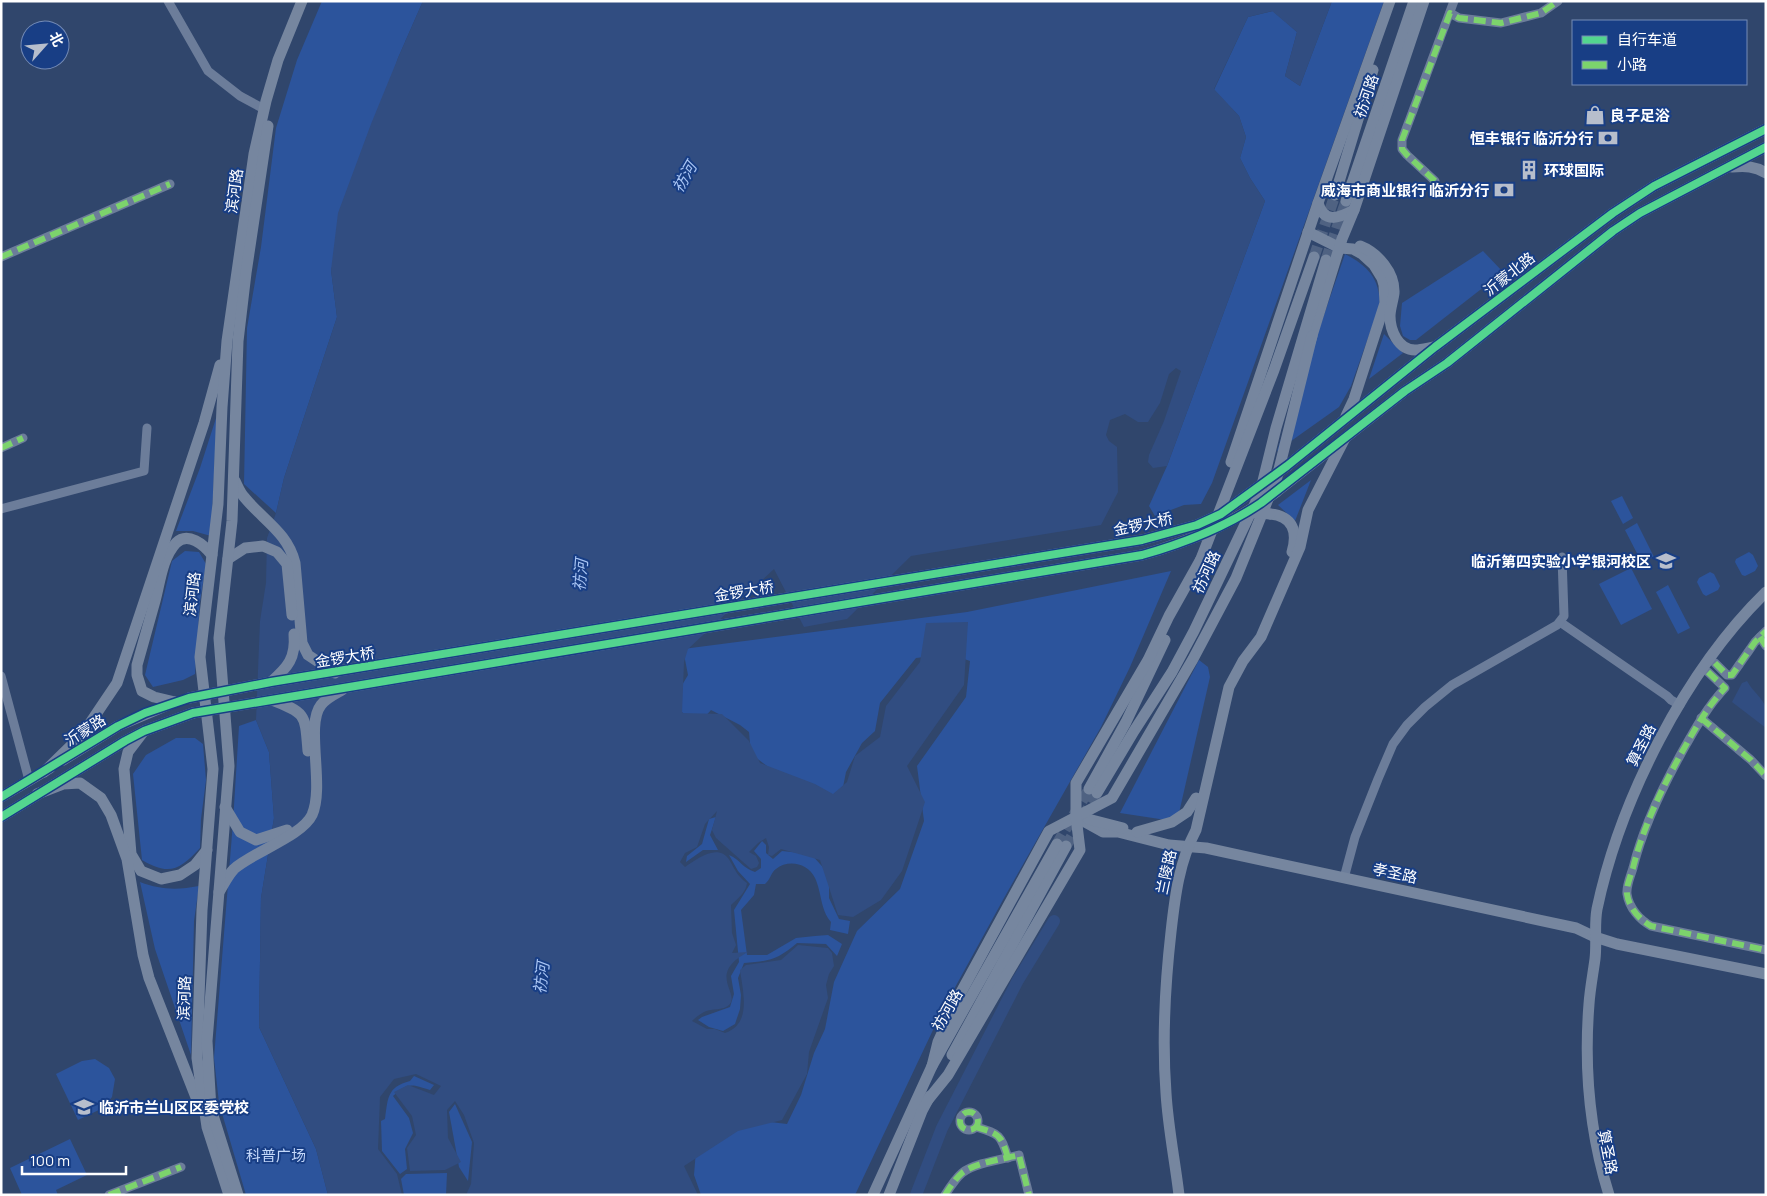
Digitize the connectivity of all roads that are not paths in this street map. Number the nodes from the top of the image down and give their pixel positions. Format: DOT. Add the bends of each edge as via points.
graph roads {
  1 [pos="168,1"];
  2 [pos="302,1"];
  3 [pos="310,1"];
  4 [pos="1390,1"];
  5 [pos="1395,1"];
  6 [pos="1414,1"];
  7 [pos="1424,1"];
  8 [pos="1454,1"];
  9 [pos="1558,1"];
  10 [pos="1450,13"];
  11 [pos="264,109"];
  12 [pos="1766,129"];
  13 [pos="1766,147"];
  14 [pos="1726,168"];
  15 [pos="1766,174"];
  16 [pos="1435,181"];
  17 [pos="170,184"];
  18 [pos="1335,195"];
  19 [pos="1318,203"];
  20 [pos="1350,206"];
  21 [pos="1308,232"];
  22 [pos="1341,243"];
  23 [pos="1314,256"];
  24 [pos="1,257"];
  25 [pos="1326,260"];
  26 [pos="1312,336"];
  27 [pos="227,341"];
  28 [pos="1435,347"];
  29 [pos="1346,418"];
  30 [pos="147,428"];
  31 [pos="23,438"];
  32 [pos="1344,440"];
  33 [pos="1,448"];
  34 [pos="1287,466"];
  35 [pos="234,480"];
  36 [pos="1260,493"];
  37 [pos="1222,506"];
  38 [pos="1,509"];
  39 [pos="1242,515"];
  40 [pos="212,555"];
  41 [pos="1562,558"];
  42 [pos="228,559"];
  43 [pos="1201,559"];
  44 [pos="1220,576"];
  45 [pos="1766,592"];
  46 [pos="1766,601"];
  47 [pos="1560,622"];
  48 [pos="1763,634"];
  49 [pos="1766,646"];
  50 [pos="1193,659"];
  51 [pos="1711,668"];
  52 [pos="335,673"];
  53 [pos="1,676"];
  54 [pos="270,682"];
  55 [pos="342,690"];
  56 [pos="189,698"];
  57 [pos="272,700"];
  58 [pos="175,702"];
  59 [pos="1680,705"];
  60 [pos="193,713"];
  61 [pos="1701,718"];
  62 [pos="144,731"];
  63 [pos="44,772"];
  64 [pos="1766,776"];
  65 [pos="29,780"];
  66 [pos="36,794"];
  67 [pos="1,797"];
  68 [pos="1196,798"];
  69 [pos="225,807"];
  70 [pos="1,817"];
  71 [pos="1076,817"];
  72 [pos="1137,832"];
  73 [pos="1187,846"];
  74 [pos="207,850"];
  75 [pos="1344,878"];
  76 [pos="218,893"];
  77 [pos="1595,937"];
  78 [pos="1766,950"];
  79 [pos="1766,969"];
  80 [pos="1766,974"];
  81 [pos="932,1066"];
  82 [pos="927,1102"];
  83 [pos="207,1127"];
  84 [pos="976,1127"];
  85 [pos="1008,1158"];
  86 [pos="181,1167"];
  87 [pos="109,1195"];
  88 [pos="229,1195"];
  89 [pos="238,1195"];
  90 [pos="873,1195"];
  91 [pos="889,1195"];
  92 [pos="945,1195"];
  93 [pos="1029,1195"];
  94 [pos="1179,1195"];
  95 [pos="1186,1195"];
  96 [pos="1602,1195"];
  97 [pos="1609,1195"];
  1 -- 11 [label="street" via="208,71 240,96"];
  2 -- 11 [label="main road, 滨河路" via="278,60"];
  3 -- 35 [label="main road, 滨河路" via="275,94 263,154 238,341"];
  4 -- 19 [label="main road"];
  5 -- 18 [label="main road, 祊河路"];
  6 -- 20 [label="main road, 祊河路"];
  7 -- 20 [label="main road"];
  8 -- 10 [label="street"];
  9 -- 10 [label="street" via="1541,13 1501,23 1459,18"];
  10 -- 16 [label="street" via="1402,140 1402,148 1407,155"];
  11 -- 27 [label="main road, 滨河路" via="254,154"];
  12 -- 28 [label="main road, 沂蒙北路" via="1654,186"];
  13 -- 14 [label="main road, 沂蒙北路"];
  14 -- 15 [label="main road" via="1748,166"];
  14 -- 32 [label="main road, 沂蒙北路" via="1640,212 1613,231"];
  17 -- 24 [label="street"];
  19 -- 20 [label="main road" via="1326,216 1334,218 1339,218"];
  19 -- 21 [label="main road"];
  20 -- 22 [label="main road"];
  21 -- 22 [label="main road"];
  21 -- 37 [label="main road" via="1232,457"];
  22 -- 26 [label="main road"];
  22 -- 28 [label="main road" via="1364,248 1376,255 1390,274 1394,292 1391,330 1399,343 1413,351"];
  22 -- 29 [label="main road" via="1374,265 1385,290 1385,303"];
  23 -- 37 [label="main road, 祊河路"];
  25 -- 36 [label="main road, 祊河路"];
  26 -- 36 [label="main road"];
  26 -- 50 [label="main road" via="1277,477 1236,578"];
  27 -- 40 [label="main road, 滨河路"];
  27 -- 63 [label="main road" via="204,423 117,683 82,735"];
  28 -- 29 [label="main road, 沂蒙北路"];
  29 -- 34 [label="main road, 沂蒙北路"];
  30 -- 38 [label="street" via="144,471"];
  31 -- 33 [label="street"];
  32 -- 39 [label="main road, 沂蒙北路, bridge"];
  32 -- 73 [label="main road" via="1308,510 1300,547 1261,637 1228,687 1196,830"];
  34 -- 52 [label="main road, 金锣大桥, bridge" via="1221,514 1197,525 1142,540"];
  35 -- 42 [label="main road, 滨河路"];
  35 -- 52 [label="main road" via="243,496 283,535 292,550 296,563 302,643 308,655"];
  36 -- 44 [label="main road, 祊河路"];
  37 -- 43 [label="main road, 祊河路"];
  39 -- 55 [label="main road, 金锣大桥, bridge" via="1203,535 1142,555"];
  39 -- 68 [label="main road, bridge" via="1281,515 1289,520 1294,544 1257,637 1223,685"];
  40 -- 58 [label="main road" via="196,540 183,539 176,543 166,560 137,665 142,691"];
  40 -- 74 [label="main road, 滨河路" via="200,657 213,769"];
  41 -- 47 [label="street" via="1564,616"];
  42 -- 54 [label="main road" via="245,548 263,546 277,552 287,564 295,648 290,663"];
  42 -- 69 [label="main road, 滨河路" via="219,638 229,766"];
  43 -- 44 [label="main road, 祊河路" via="1159,656 1093,791 1172,672"];
  43 -- 71 [label="main road, 祊河路" via="1148,660 1076,783"];
  44 -- 50 [label="main road"];
  45 -- 59 [label="main road, 算圣路" via="1719,645"];
  46 -- 51 [label="main road, 算圣路"];
  47 -- 59 [label="street"];
  47 -- 75 [label="street" via="1452,685 1407,724 1378,779 1355,837"];
  48 -- 49 [label="street"];
  48 -- 51 [label="street" via="1732,675"];
  50 -- 71 [label="main road" via="1112,798"];
  51 -- 61 [label="street" via="1725,688"];
  51 -- 77 [label="main road, 算圣路" via="1670,734 1633,811"];
  52 -- 54 [label="main road, 金锣大桥, bridge"];
  53 -- 65 [label="street"];
  54 -- 56 [label="main road, 金锣大桥, bridge"];
  55 -- 57 [label="main road, 金锣大桥, bridge"];
  55 -- 76 [label="main road" via="319,707 315,721 317,796 312,814 305,824 232,870"];
  56 -- 58 [label="main road, 沂蒙路"];
  57 -- 60 [label="main road, 金锣大桥, bridge"];
  57 -- 69 [label="main road" via="294,708 306,725 312,792 308,808 301,821 284,832 256,840 240,832"];
  58 -- 63 [label="main road, 沂蒙路" via="118,726"];
  59 -- 77 [label="main road, 算圣路" via="1627,809 1604,882"];
  60 -- 62 [label="main road, 沂蒙路"];
  61 -- 64 [label="street"];
  61 -- 78 [label="street" via="1664,783 1639,844 1627,893 1631,907 1641,920 1651,926"];
  62 -- 66 [label="main road, 沂蒙路"];
  62 -- 74 [label="main road" via="128,752 124,769 131,854 141,871 160,879 180,875 195,865"];
  63 -- 65 [label="main road, 沂蒙路"];
  65 -- 67 [label="main road, 沂蒙路"];
  66 -- 70 [label="main road, 沂蒙路"];
  66 -- 83 [label="main road" via="63,784 80,784 102,798 111,815 127,859 149,978"];
  68 -- 72 [label="main road" via="1187,812 1172,822"];
  68 -- 73 [label="main road"];
  69 -- 76 [label="main road, 滨河路"];
  71 -- 72 [label="main road, 孝圣路"];
  71 -- 73 [label="main road, 孝圣路" via="1103,832"];
  71 -- 81 [label="main road" via="1048,831 959,996 938,1042"];
  71 -- 82 [label="main road, 祊河路" via="1080,850 948,1075"];
  72 -- 73 [label="main road, 孝圣路"];
  73 -- 75 [label="main road, 孝圣路"];
  73 -- 77 [label="main road, 孝圣路" via="1204,853"];
  73 -- 94 [label="main road, 兰陵路" via="1177,882 1165,1022 1166,1091"];
  73 -- 95 [label="main road, 兰陵路" via="1172,1022 1172,1091"];
  74 -- 83 [label="main road, 滨河路" via="197,1041"];
  75 -- 77 [label="main road, 孝圣路" via="1576,928"];
  76 -- 89 [label="main road, 滨河路" via="207,1041 211,1108"];
  77 -- 79 [label="main road, 孝圣路"];
  77 -- 80 [label="main road, 孝圣路"];
  77 -- 96 [label="main road, 算圣路" via="1587,953 1582,1003 1582,1058 1584,1106"];
  77 -- 97 [label="main road, 算圣路" via="1588,1057 1596,1142"];
  81 -- 82 [label="main road, 祊河路" via="1061,845"];
  81 -- 90 [label="main road, 祊河路"];
  82 -- 91 [label="main road, 祊河路"];
  83 -- 88 [label="main road, 滨河路"];
  84 -- 85 [label="street" via="999,1136"];
  85 -- 92 [label="street" via="964,1172"];
  85 -- 93 [label="street" via="1019,1155"];
  86 -- 87 [label="street"];
}
